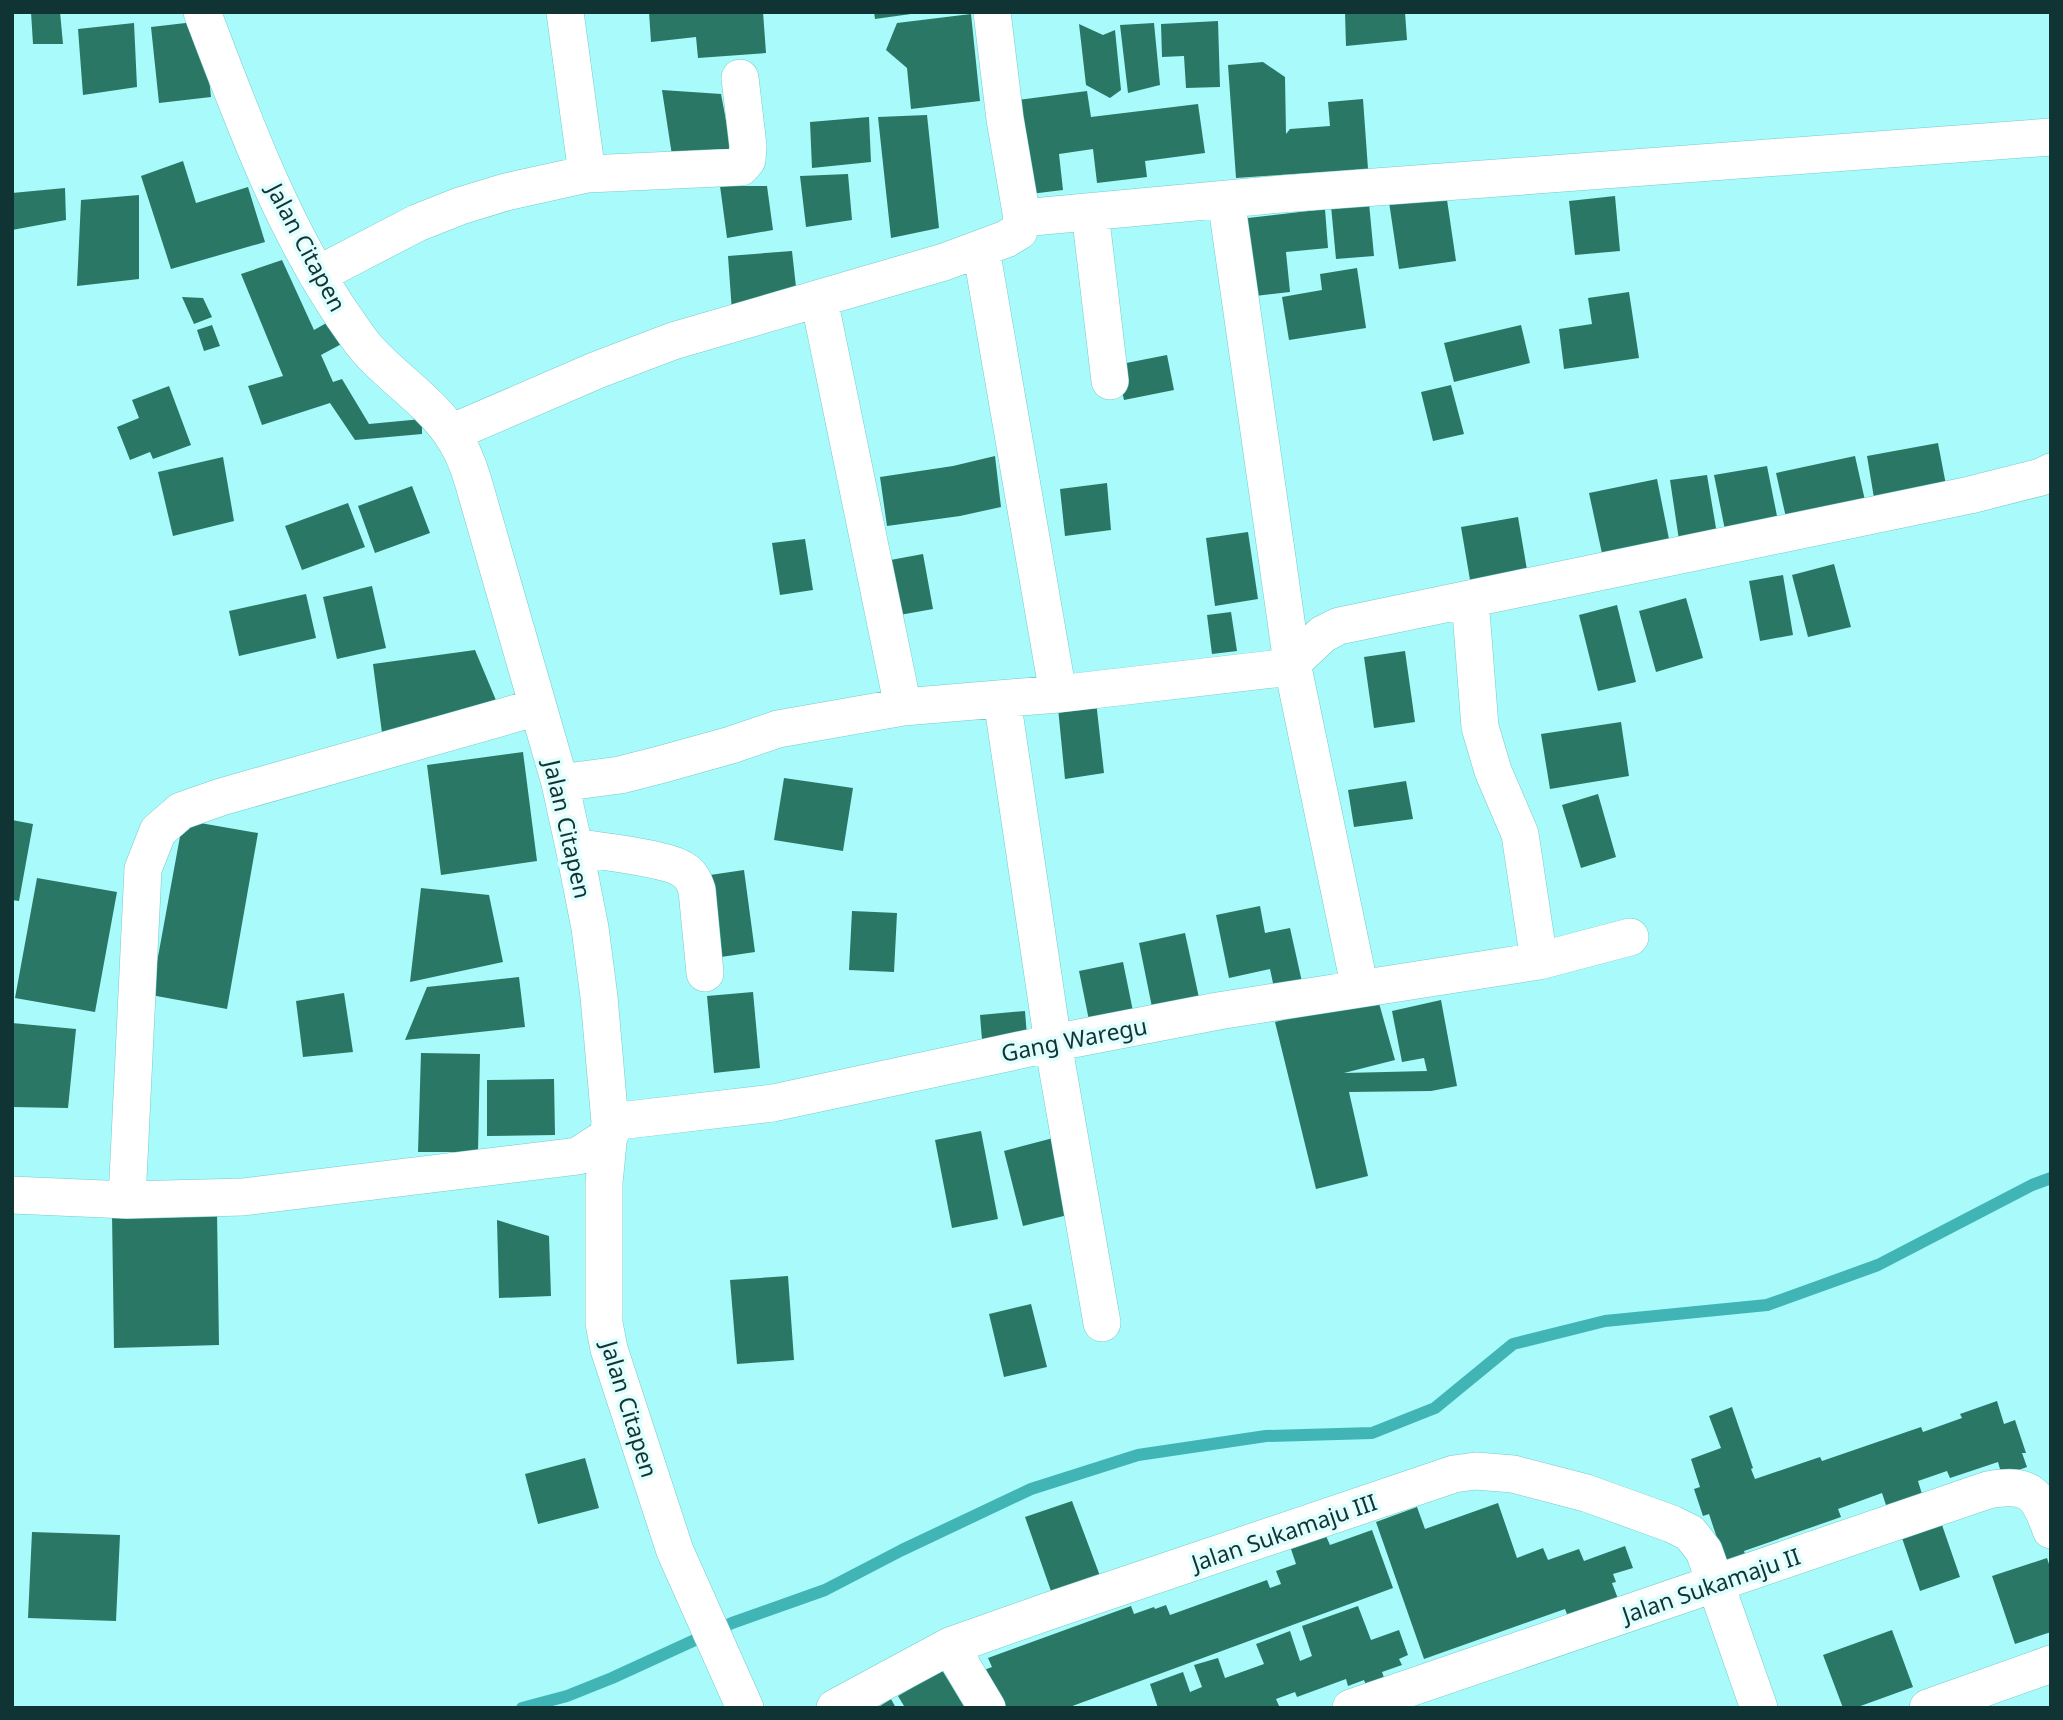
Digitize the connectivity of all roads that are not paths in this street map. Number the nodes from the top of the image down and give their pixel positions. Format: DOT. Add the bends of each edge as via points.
graph roads {
  1 [pos="202,12"];
  2 [pos="565,12"];
  3 [pos="992,12"];
  4 [pos="740,78"];
  5 [pos="2051,137"];
  6 [pos="587,174"];
  7 [pos="1226,199"];
  8 [pos="1090,212"];
  9 [pos="1022,218"];
  10 [pos="981,249"];
  11 [pos="317,275"];
  12 [pos="819,299"];
  13 [pos="1110,382"];
  14 [pos="451,433"];
  15 [pos="2051,472"];
  16 [pos="1470,599"];
  17 [pos="1292,663"];
  18 [pos="1058,694"];
  19 [pos="1002,699"];
  20 [pos="903,707"];
  21 [pos="538,708"];
  22 [pos="560,783"];
  23 [pos="575,846"];
  24 [pos="1630,937"];
  25 [pos="1539,961"];
  26 [pos="705,973"];
  27 [pos="1360,989"];
  28 [pos="1053,1043"];
  29 [pos="610,1129"];
  30 [pos="12,1195"];
  31 [pos="127,1200"];
  32 [pos="1102,1323"];
  33 [pos="2051,1530"];
  34 [pos="1716,1583"];
  35 [pos="950,1646"];
  36 [pos="2051,1664"];
  37 [pos="1931,1707"];
  38 [pos="745,1708"];
  39 [pos="835,1708"];
  40 [pos="987,1708"];
  41 [pos="1351,1708"];
  42 [pos="1759,1708"];
  1 -- 11 [label="street, Jalan Citapen" via="284,214"];
  2 -- 6 [label="street"];
  3 -- 9 [label="street"];
  4 -- 6 [label="street" via="748,146 741,167"];
  5 -- 7 [label="street"];
  6 -- 11 [label="street" via="460,206"];
  7 -- 8 [label="street"];
  7 -- 17 [label="street"];
  8 -- 9 [label="street"];
  8 -- 13 [label="street"];
  9 -- 10 [label="street" via="1016,234"];
  10 -- 12 [label="street"];
  10 -- 18 [label="street"];
  11 -- 14 [label="street, Jalan Citapen" via="369,350"];
  12 -- 14 [label="street" via="673,341"];
  12 -- 20 [label="street"];
  14 -- 21 [label="street, Jalan Citapen" via="474,481"];
  15 -- 16 [label="street" via="1969,495"];
  16 -- 17 [label="street" via="1339,626 1323,634"];
  16 -- 25 [label="street" via="1480,727 1520,834"];
  17 -- 18 [label="street"];
  17 -- 27 [label="street"];
  18 -- 19 [label="street"];
  19 -- 20 [label="street"];
  19 -- 28 [label="street"];
  20 -- 22 [label="street" via="778,729 620,775"];
  21 -- 22 [label="street, Jalan Citapen"];
  21 -- 31 [label="street" via="222,797 181,811 159,831 143,869"];
  22 -- 23 [label="street, Jalan Citapen"];
  23 -- 26 [label="street" via="665,862 681,867 694,879"];
  23 -- 29 [label="street, Jalan Citapen" via="599,997"];
  24 -- 25 [label="street, Gang Waregu"];
  25 -- 27 [label="street, Gang Waregu"];
  27 -- 28 [label="street, Gang Waregu"];
  28 -- 29 [label="street, Gang Waregu" via="773,1103"];
  28 -- 32 [label="street"];
  29 -- 31 [label="street" via="578,1156 243,1197"];
  29 -- 38 [label="street, Jalan Citapen" via="604,1183 604,1314 609,1349 676,1551"];
  30 -- 31 [label="street"];
  33 -- 34 [label="street, Jalan Sukamaju II" via="2031,1493 2019,1488 1988,1490"];
  34 -- 35 [label="street, Jalan Sukamaju III" via="1704,1551 1690,1533 1672,1524 1586,1493 1513,1474 1476,1471 1454,1474"];
  34 -- 41 [label="street, Jalan Sukamaju II"];
  34 -- 42 [label="street, Jalan Sukamaju III"];
  35 -- 39 [label="street, Jalan Sukamaju III"];
  35 -- 40 [label="street"];
  36 -- 37 [label="street"];
}
